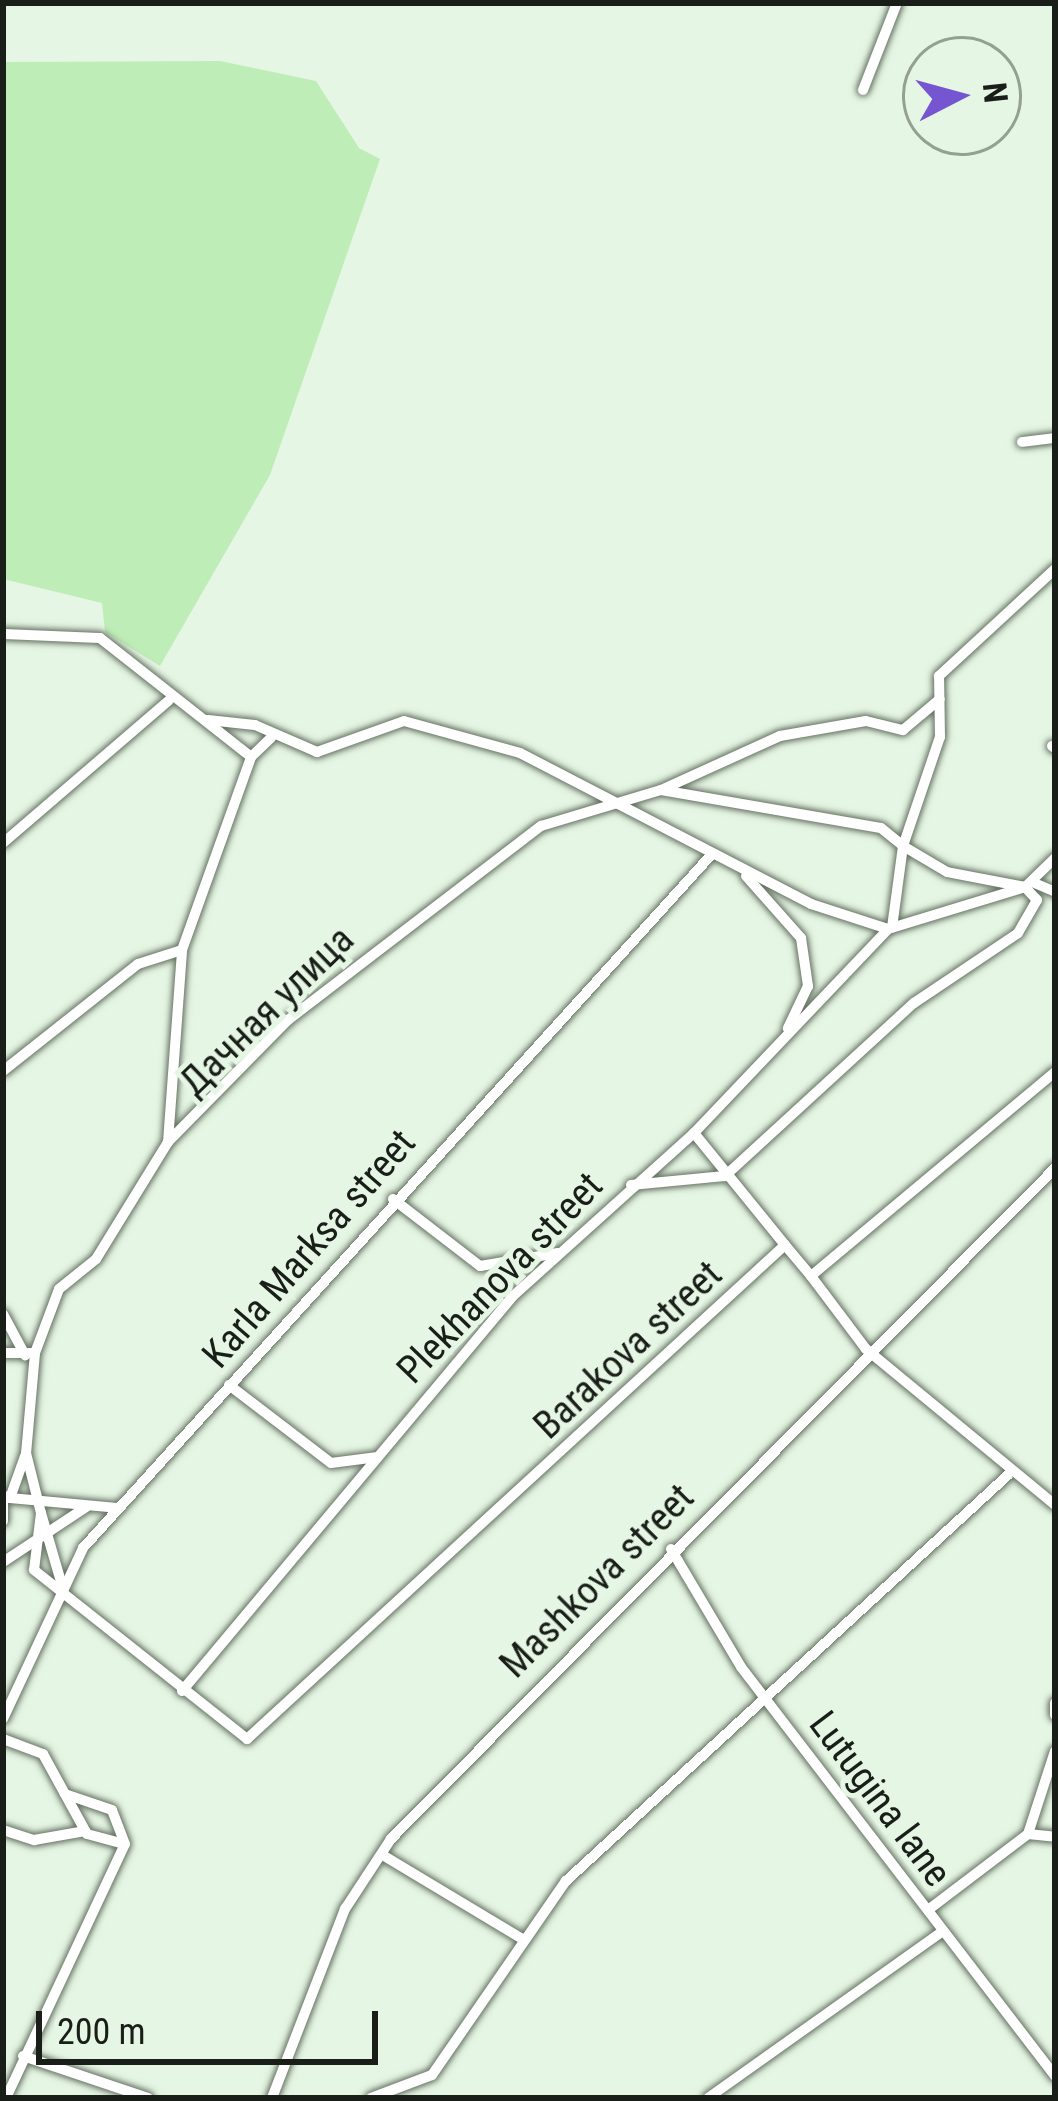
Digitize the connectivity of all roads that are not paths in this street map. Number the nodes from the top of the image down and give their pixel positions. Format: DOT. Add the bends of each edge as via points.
graph roads {
  1 [pos="897,3"];
  2 [pos="862,90"];
  3 [pos="1055,438"];
  4 [pos="1022,442"];
  5 [pos="1055,569"];
  6 [pos="3,634"];
  7 [pos="940,699"];
  8 [pos="169,700"];
  9 [pos="208,720"];
  10 [pos="271,738"];
  11 [pos="251,757"];
  12 [pos="661,790"];
  13 [pos="628,806"];
  14 [pos="3,843"];
  15 [pos="903,847"];
  16 [pos="712,854"];
  17 [pos="1055,858"];
  18 [pos="739,869"];
  19 [pos="1029,885"];
  20 [pos="1055,892"];
  21 [pos="890,928"];
  22 [pos="182,950"];
  23 [pos="780,1043"];
  24 [pos="3,1071"];
  25 [pos="1055,1072"];
  26 [pos="694,1133"];
  27 [pos="168,1142"];
  28 [pos="1055,1168"];
  29 [pos="725,1176"];
  30 [pos="631,1185"];
  31 [pos="393,1199"];
  32 [pos="785,1245"];
  33 [pos="561,1252"];
  34 [pos="812,1276"];
  35 [pos="3,1314"];
  36 [pos="866,1349"];
  37 [pos="3,1353"];
  38 [pos="30,1354"];
  39 [pos="229,1385"];
  40 [pos="26,1453"];
  41 [pos="378,1456"];
  42 [pos="1008,1475"];
  43 [pos="39,1494"];
  44 [pos="7,1496"];
  45 [pos="1055,1505"];
  46 [pos="86,1507"];
  47 [pos="117,1508"];
  48 [pos="40,1513"];
  49 [pos="3,1521"];
  50 [pos="50,1531"];
  51 [pos="32,1545"];
  52 [pos="671,1549"];
  53 [pos="3,1550"];
  54 [pos="9,1560"];
  55 [pos="34,1570"];
  56 [pos="58,1587"];
  57 [pos="3,1685"];
  58 [pos="182,1691"];
  59 [pos="14,1695"];
  60 [pos="766,1701"];
  61 [pos="1055,1703"];
  62 [pos="1055,1715"];
  63 [pos="3,1718"];
  64 [pos="3,1739"];
  65 [pos="1055,1751"];
  66 [pos="65,1794"];
  67 [pos="3,1830"];
  68 [pos="86,1831"];
  69 [pos="1028,1834"];
  70 [pos="1055,1837"];
  71 [pos="125,1844"];
  72 [pos="386,1857"];
  73 [pos="928,1910"];
  74 [pos="942,1932"];
  75 [pos="524,1940"];
  76 [pos="22,2056"];
  77 [pos="1055,2076"];
  78 [pos="6,2098"];
  79 [pos="148,2098"];
  80 [pos="272,2098"];
  81 [pos="371,2098"];
  82 [pos="708,2098"];
  1 -- 2 [label="street"];
  3 -- 4 [label="street"];
  5 -- 7 [label="street" via="939,676"];
  6 -- 8 [label="street" via="100,638"];
  7 -- 12 [label="street, Дачная улица" via="903,730 866,722 780,736"];
  7 -- 15 [label="street" via="929,769"];
  8 -- 9 [label="street"];
  8 -- 14 [label="street"];
  9 -- 10 [label="street"];
  9 -- 11 [label="street"];
  10 -- 11 [label="street"];
  10 -- 13 [label="street" via="317,752 404,721 520,753 576,791"];
  11 -- 22 [label="street"];
  12 -- 13 [label="street, Дачная улица"];
  12 -- 15 [label="street" via="881,828"];
  13 -- 16 [label="street"];
  13 -- 27 [label="street, Дачная улица" via="541,826 368,950"];
  15 -- 19 [label="street" via="947,872"];
  15 -- 21 [label="street"];
  16 -- 18 [label="street"];
  16 -- 31 [label="street, Karla Marksa street"];
  17 -- 19 [label="street"];
  18 -- 21 [label="street"];
  18 -- 23 [label="street" via="789,920 807,960 808,986"];
  19 -- 20 [label="street"];
  19 -- 21 [label="street"];
  19 -- 29 [label="street" via="1036,900 1018,933 914,1003"];
  21 -- 23 [label="street, Plekhanova street"];
  22 -- 24 [label="street" via="120,976"];
  22 -- 27 [label="street"];
  23 -- 26 [label="street, Plekhanova street"];
  25 -- 34 [label="street"];
  26 -- 29 [label="street"];
  26 -- 30 [label="street, Plekhanova street"];
  27 -- 38 [label="street, Дачная улица" via="96,1259 59,1288"];
  28 -- 36 [label="street, Mashkova street"];
  29 -- 30 [label="street"];
  29 -- 32 [label="street"];
  30 -- 33 [label="street, Plekhanova street"];
  31 -- 33 [label="street" via="480,1266"];
  31 -- 39 [label="street, Karla Marksa street"];
  32 -- 34 [label="street"];
  32 -- 58 [label="street, Barakova street" via="247,1739"];
  33 -- 41 [label="street, Plekhanova street"];
  34 -- 36 [label="street"];
  35 -- 38 [label="street"];
  36 -- 42 [label="street"];
  36 -- 52 [label="street, Mashkova street"];
  37 -- 38 [label="street"];
  38 -- 40 [label="street, Дачная улица"];
  39 -- 41 [label="street" via="331,1463"];
  39 -- 47 [label="street, Karla Marksa street"];
  40 -- 43 [label="street, Дачная улица"];
  40 -- 44 [label="street"];
  41 -- 58 [label="street, Plekhanova street"];
  42 -- 45 [label="street"];
  42 -- 60 [label="street"];
  43 -- 44 [label="street"];
  43 -- 46 [label="street"];
  43 -- 48 [label="street, Дачная улица"];
  44 -- 49 [label="street"];
  46 -- 47 [label="street"];
  46 -- 50 [label="street"];
  47 -- 56 [label="street, Karla Marksa street"];
  48 -- 50 [label="street"];
  48 -- 51 [label="street, Дачная улица"];
  50 -- 51 [label="street"];
  50 -- 56 [label="street"];
  51 -- 54 [label="street"];
  51 -- 55 [label="street, Дачная улица"];
  52 -- 60 [label="street, Lutugina lane"];
  52 -- 72 [label="street, Mashkova street" via="391,1839"];
  53 -- 54 [label="street"];
  54 -- 55 [label="street"];
  55 -- 56 [label="street"];
  56 -- 58 [label="street"];
  56 -- 59 [label="street, Karla Marksa street"];
  57 -- 59 [label="street"];
  59 -- 63 [label="street, Karla Marksa street"];
  60 -- 73 [label="street, Lutugina lane"];
  60 -- 75 [label="street" via="566,1881"];
  61 -- 62 [label="street"];
  64 -- 66 [label="street" via="43,1754"];
  65 -- 69 [label="street"];
  66 -- 68 [label="street"];
  66 -- 71 [label="street" via="117,1814"];
  67 -- 68 [label="street" via="34,1840"];
  68 -- 71 [label="street"];
  69 -- 70 [label="street"];
  69 -- 73 [label="street"];
  71 -- 76 [label="street"];
  72 -- 75 [label="street"];
  72 -- 80 [label="street, Mashkova street" via="345,1909"];
  73 -- 74 [label="street, Lutugina lane"];
  74 -- 77 [label="street, Lutugina lane"];
  74 -- 82 [label="street"];
  75 -- 81 [label="street" via="432,2075"];
  76 -- 78 [label="street"];
  76 -- 79 [label="street"];
}
